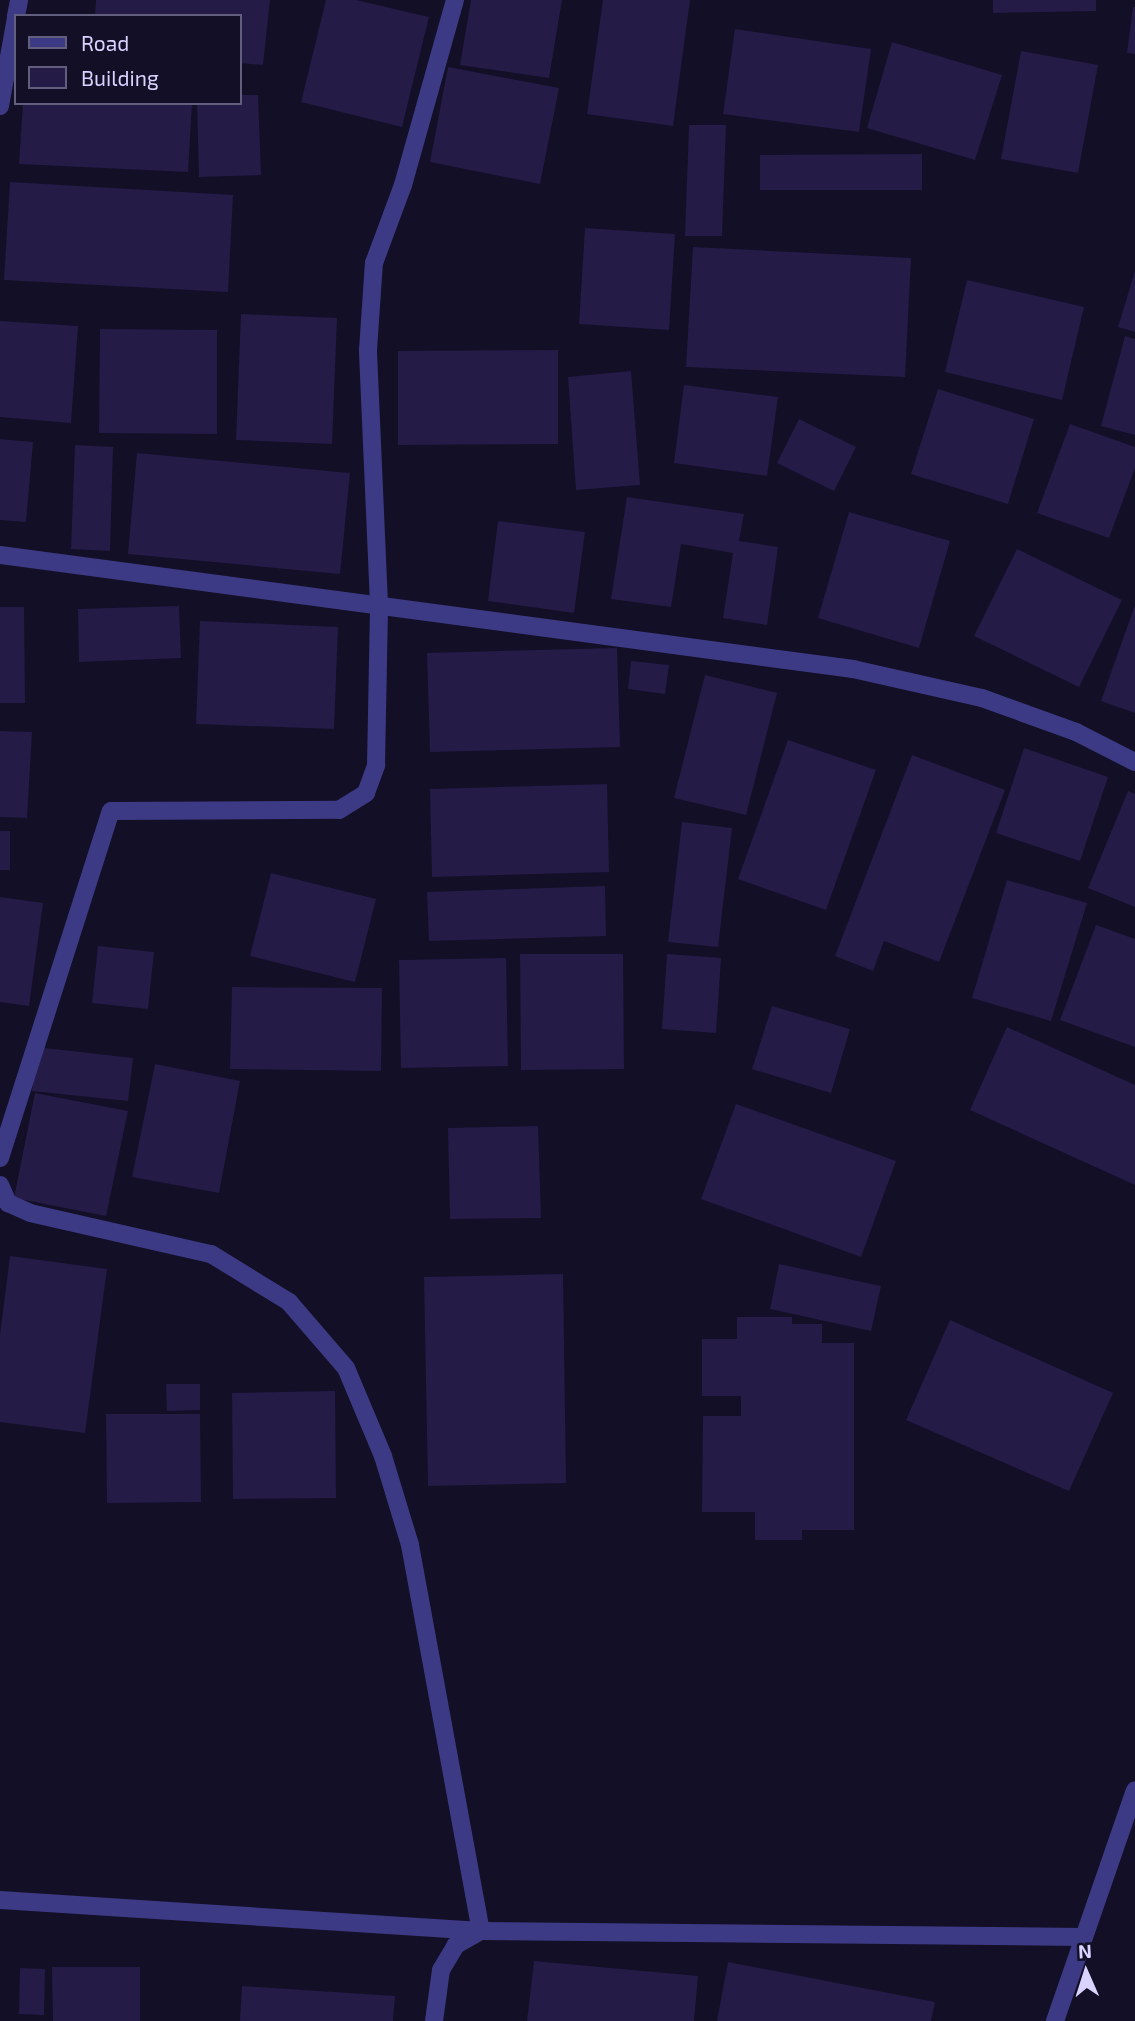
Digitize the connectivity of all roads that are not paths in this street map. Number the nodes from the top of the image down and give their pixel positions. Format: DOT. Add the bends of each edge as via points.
graph roads {
  1 [pos="455,0"];
  2 [pos="14,28"];
  3 [pos="0,106"];
  4 [pos="0,555"];
  5 [pos="379,604"];
  6 [pos="1135,762"];
  7 [pos="0,1158"];
  8 [pos="0,1185"];
  9 [pos="1135,1790"];
  10 [pos="0,1900"];
  11 [pos="481,1931"];
  12 [pos="1084,1937"];
  13 [pos="434,2021"];
  14 [pos="1055,2021"];
  1 -- 5 [label="street" via="403,185 374,263 368,350"];
  2 -- 3 [label="street"];
  4 -- 5 [label="street"];
  5 -- 6 [label="street" via="853,669 982,698 1076,732"];
  5 -- 7 [label="street" via="376,765 366,793 339,810 111,811"];
  8 -- 11 [label="street" via="8,1203 30,1213 211,1254 289,1302 346,1368 383,1456 410,1545"];
  9 -- 12 [label="street"];
  10 -- 11 [label="street"];
  11 -- 12 [label="street"];
  11 -- 13 [label="street" via="456,1945 441,1970"];
  12 -- 14 [label="street"];
}
